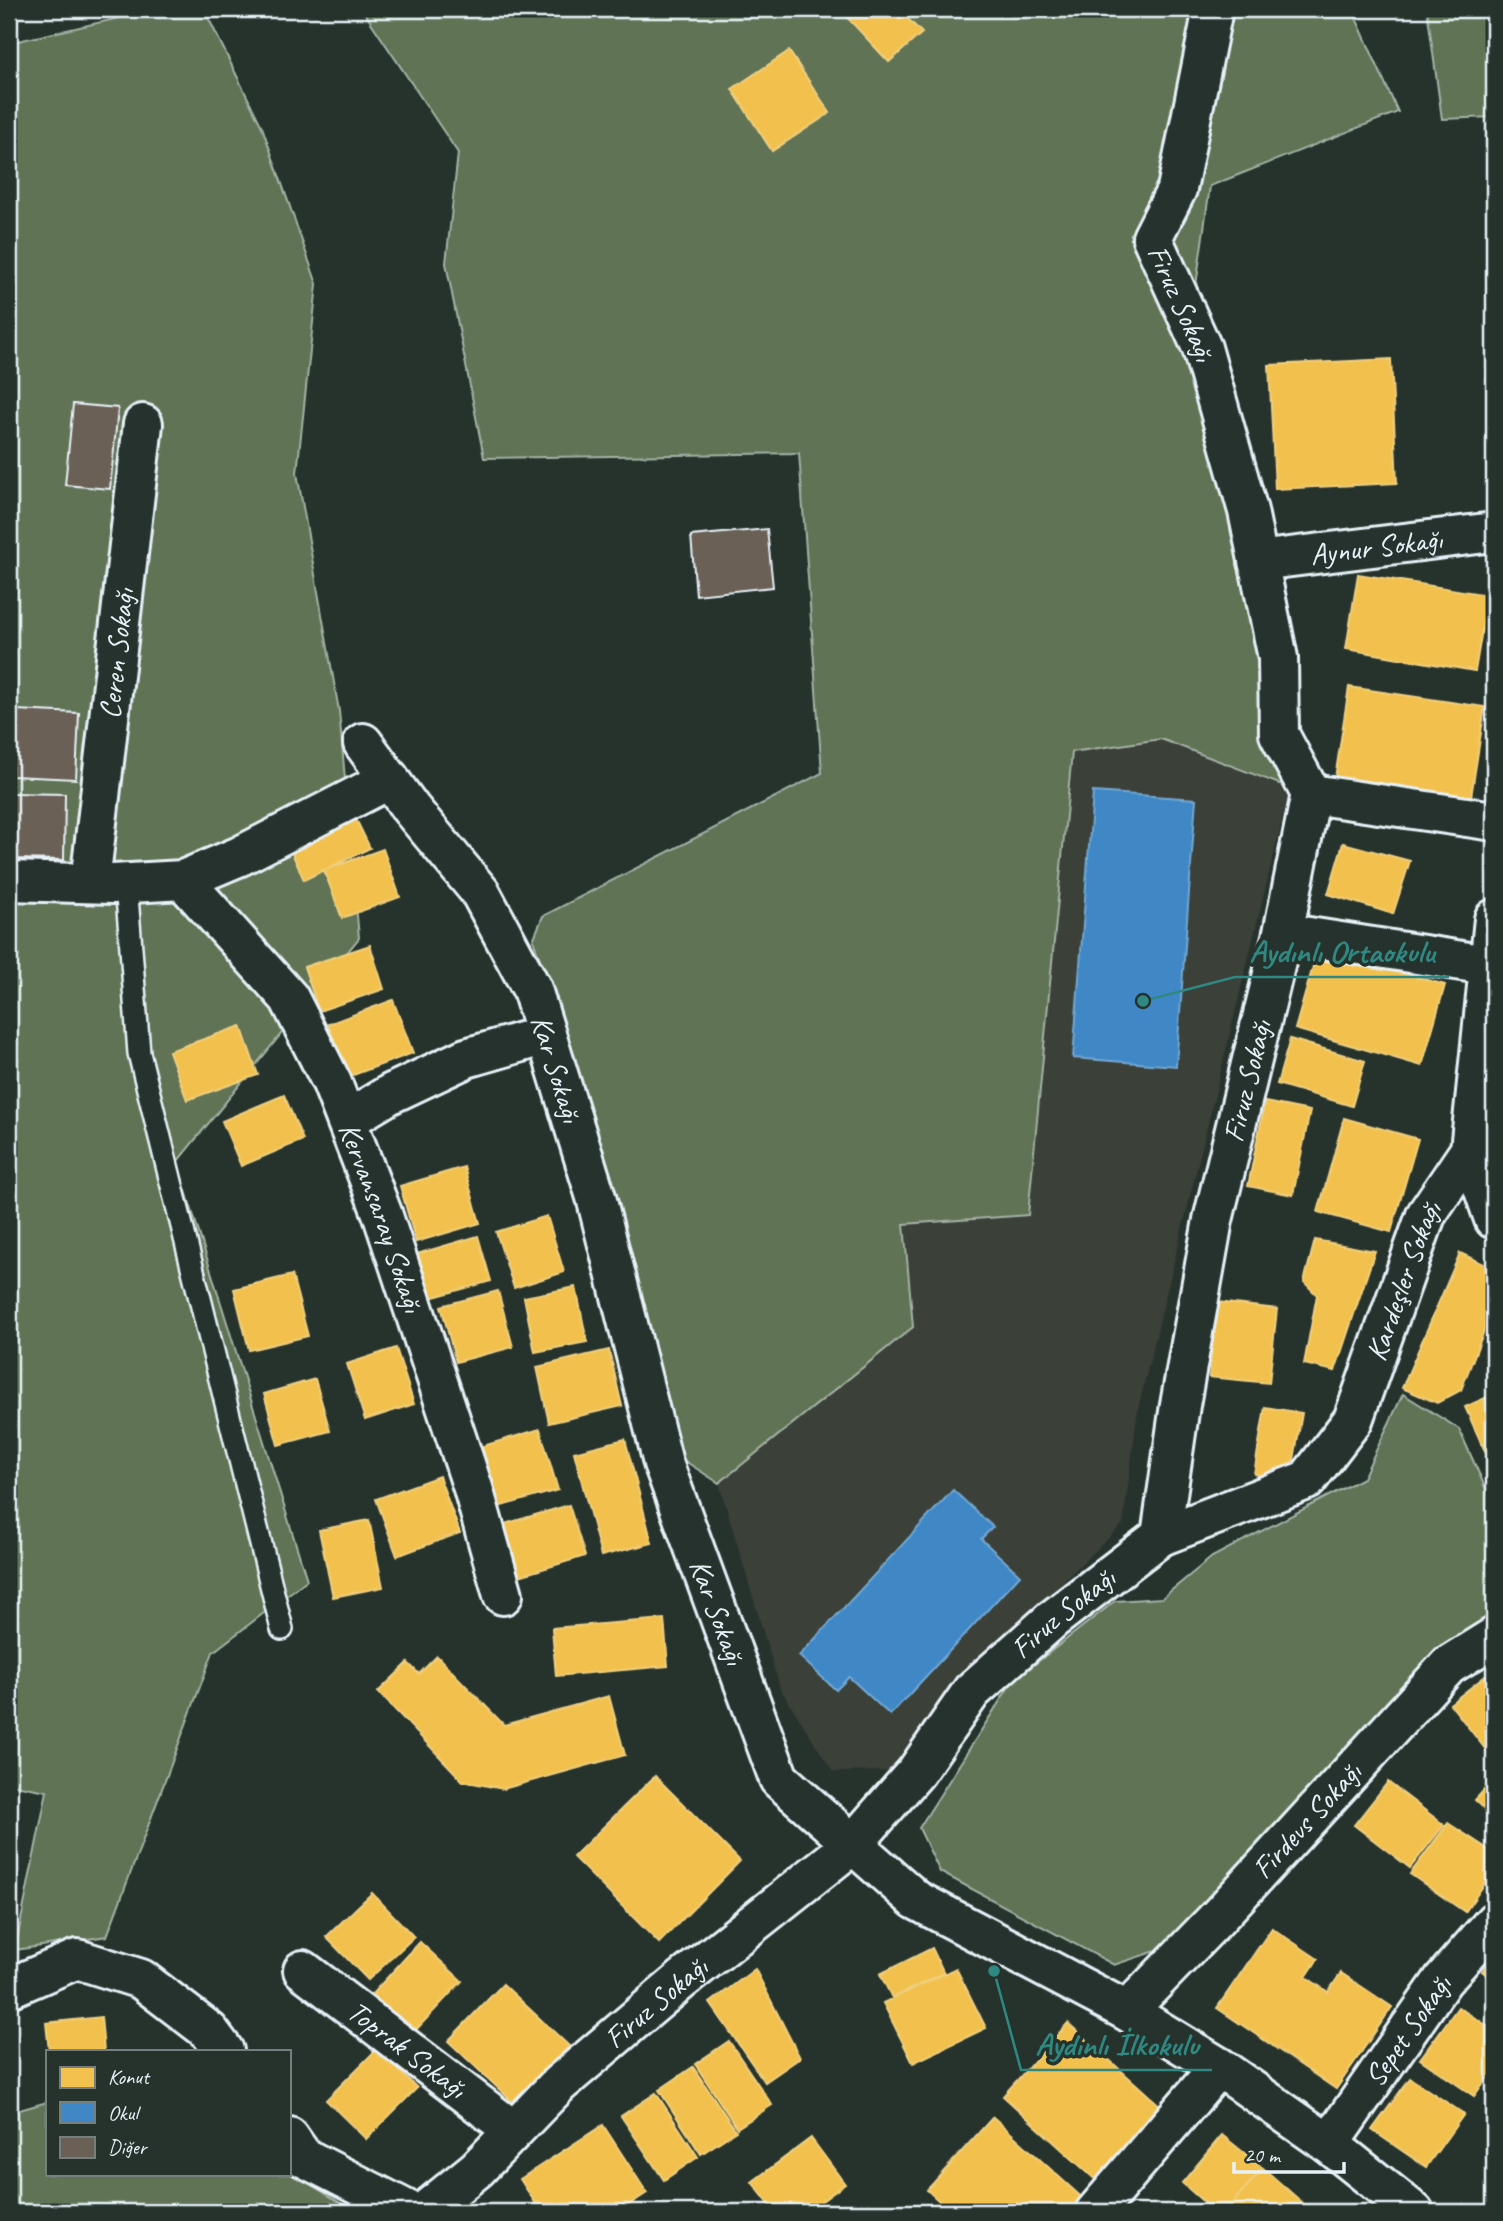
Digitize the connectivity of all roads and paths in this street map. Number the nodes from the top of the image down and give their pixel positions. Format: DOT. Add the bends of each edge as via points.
graph roads {
  1 [pos="1212,9"];
  2 [pos="143,424"];
  3 [pos="1494,532"];
  4 [pos="1258,561"];
  5 [pos="363,743"];
  6 [pos="390,779"];
  7 [pos="1311,794"];
  8 [pos="1494,821"];
  9 [pos="183,880"];
  10 [pos="9,881"];
  11 [pos="108,883"];
  12 [pos="1494,919"];
  13 [pos="1283,933"];
  14 [pos="1491,965"];
  15 [pos="546,1035"];
  16 [pos="347,1120"];
  17 [pos="1480,1129"];
  18 [pos="1494,1219"];
  19 [pos="1161,1536"];
  20 [pos="503,1595"];
  21 [pos="282,1629"];
  22 [pos="1494,1637"];
  23 [pos="852,1845"];
  24 [pos="1494,1922"];
  25 [pos="303,1970"];
  26 [pos="9,1988"];
  27 [pos="1127,2011"];
  28 [pos="223,2050"];
  29 [pos="1219,2067"];
  30 [pos="513,2130"];
  31 [pos="290,2138"];
  32 [pos="1329,2144"];
  33 [pos="411,2212"];
  34 [pos="424,2212"];
  35 [pos="1096,2212"];
  36 [pos="1414,2212"];
  1 -- 4 [label="street, Firuz Sokağı" via="1177,189 1152,238 1202,348"];
  2 -- 11 [label="street, Ceren Sokağı"];
  3 -- 4 [label="street, Aynur Sokağı"];
  4 -- 7 [label="street" via="1278,658 1279,734"];
  5 -- 6 [label="street, Kar Sokağı"];
  6 -- 9 [label="street"];
  6 -- 15 [label="street, Kar Sokağı" via="481,892 532,989"];
  7 -- 8 [label="street"];
  7 -- 13 [label="street, Firuz Sokağı"];
  9 -- 11 [label="street"];
  9 -- 16 [label="street, Kervansaray Sokağı" via="289,998"];
  10 -- 11 [label="street"];
  11 -- 21 [label="lane" via="139,1053"];
  12 -- 14 [label="street, Kardeşler Sokağı"];
  13 -- 14 [label="street"];
  13 -- 19 [label="street, Firuz Sokağı" via="1213,1220"];
  14 -- 17 [label="street, Kardeşler Sokağı"];
  15 -- 16 [label="street" via="466,1058"];
  15 -- 23 [label="street, Kar Sokağı" via="596,1197 663,1463 774,1767 779,1779"];
  16 -- 20 [label="street, Kervansaray Sokağı" via="473,1488"];
  17 -- 18 [label="street"];
  17 -- 19 [label="street, Kardeşler Sokağı" via="1426,1215 1353,1420 1307,1480"];
  19 -- 23 [label="street, Firuz Sokağı" via="1053,1619 972,1691 916,1772"];
  22 -- 27 [label="street, Firdevs Sokağı" via="1449,1665"];
  23 -- 27 [label="street, Kar Sokağı" via="916,1900"];
  23 -- 30 [label="street, Firuz Sokağı" via="673,1987 559,2084"];
  24 -- 32 [label="street, Sepet Sokağı" via="1443,1980"];
  25 -- 30 [label="street, Toprak Sokağı"];
  26 -- 28 [label="street" via="77,1959 141,1979 209,2031"];
  27 -- 29 [label="street, Kar Sokağı"];
  29 -- 32 [label="street, Kar Sokağı"];
  29 -- 35 [label="street"];
  30 -- 34 [label="street, Firuz Sokağı" via="477,2169"];
  31 -- 33 [label="street" via="303,2157"];
  32 -- 36 [label="street, Kar Sokağı"];
}
